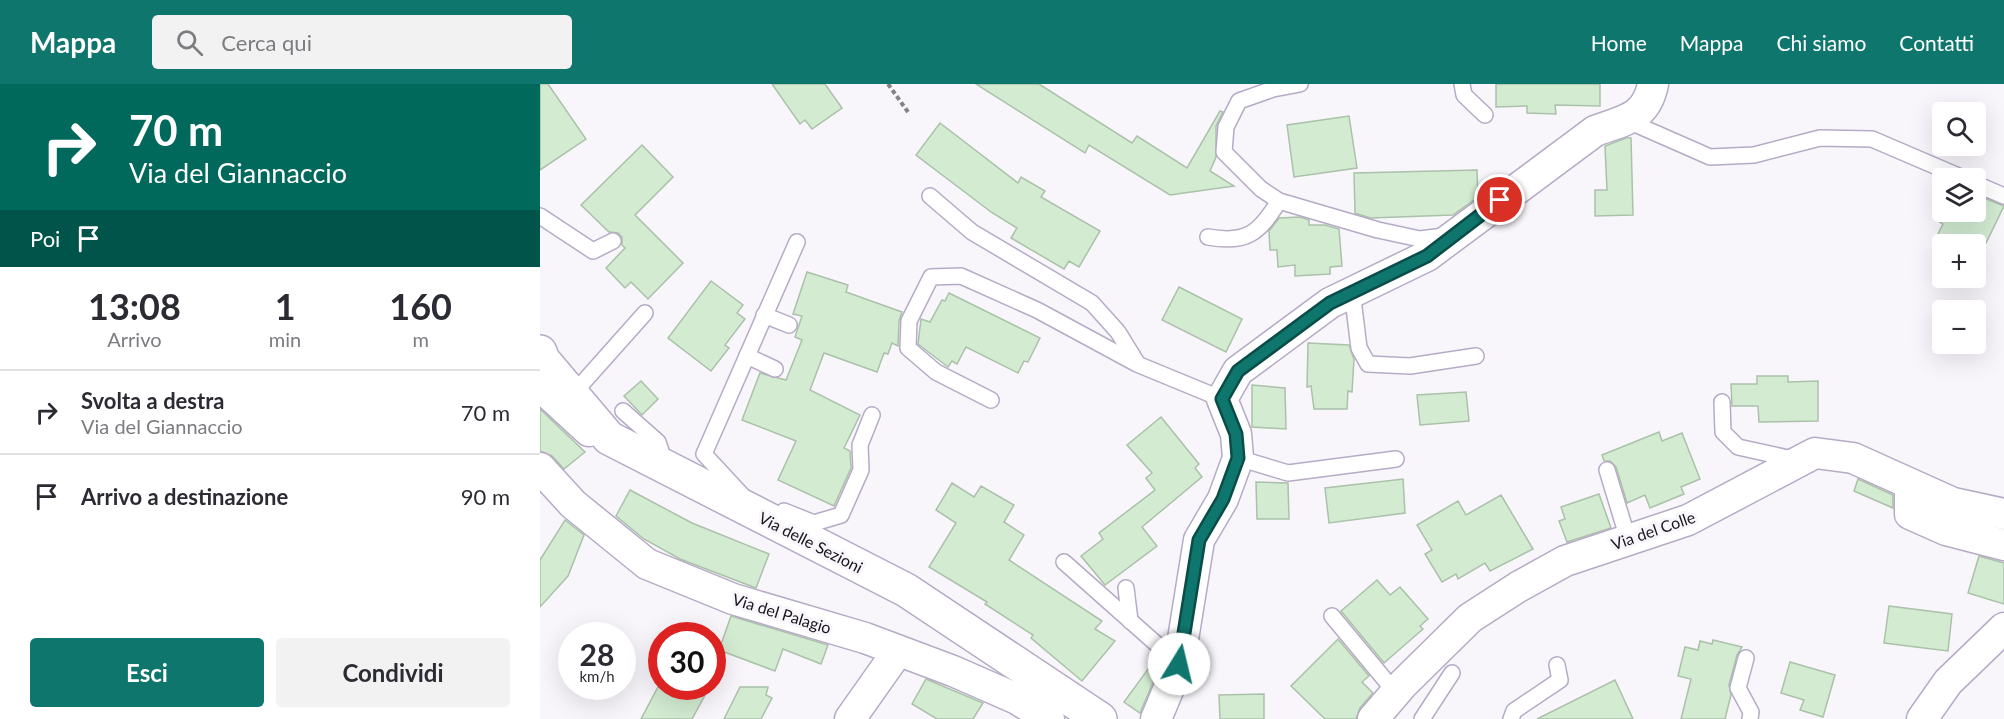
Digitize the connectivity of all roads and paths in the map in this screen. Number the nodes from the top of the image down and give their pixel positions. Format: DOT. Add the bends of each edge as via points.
graph roads {
  1 [pos="888,84"];
  2 [pos="1300,84"];
  3 [pos="1462,84"];
  4 [pos="1653,84"];
  5 [pos="908,112"];
  6 [pos="1485,115"];
  7 [pos="1628,121"];
  8 [pos="1940,168"];
  9 [pos="1986,188"];
  10 [pos="930,196"];
  11 [pos="2004,196"];
  12 [pos="1279,201"];
  13 [pos="540,216"];
  14 [pos="1453,236"];
  15 [pos="1208,237"];
  16 [pos="614,241"];
  17 [pos="797,242"];
  18 [pos="1352,291"];
  19 [pos="645,313"];
  20 [pos="764,315"];
  21 [pos="789,325"];
  22 [pos="540,352"];
  23 [pos="747,356"];
  24 [pos="1476,356"];
  25 [pos="1137,364"];
  26 [pos="775,369"];
  27 [pos="540,386"];
  28 [pos="572,395"];
  29 [pos="1222,399"];
  30 [pos="991,400"];
  31 [pos="1722,402"];
  32 [pos="872,415"];
  33 [pos="616,425"];
  34 [pos="1238,458"];
  35 [pos="1396,459"];
  36 [pos="1800,461"];
  37 [pos="540,468"];
  38 [pos="1607,470"];
  39 [pos="1910,485"];
  40 [pos="748,510"];
  41 [pos="2004,514"];
  42 [pos="1628,539"];
  43 [pos="2004,545"];
  44 [pos="1064,562"];
  45 [pos="1126,588"];
  46 [pos="1332,616"];
  47 [pos="1130,621"];
  48 [pos="2004,628"];
  49 [pos="898,651"];
  50 [pos="1746,658"];
  51 [pos="1179,664"];
  52 [pos="1557,665"];
  53 [pos="1452,673"];
  54 [pos="1396,693"];
  55 [pos="850,719"];
  56 [pos="1049,719"];
  57 [pos="1100,719"];
  58 [pos="1156,719"];
  59 [pos="1372,719"];
  60 [pos="1422,719"];
  61 [pos="1511,719"];
  62 [pos="1750,719"];
  63 [pos="1922,719"];
  1 -- 5 [label="path"];
  2 -- 12 [label="lane" via="1239,101 1226,127 1224,152 1261,189"];
  3 -- 6 [label="lane" via="1464,95"];
  4 -- 7 [label="street" via="1650,101"];
  7 -- 8 [label="lane" via="1710,157 1754,155 1820,138 1872,139"];
  7 -- 14 [label="street" via="1595,131"];
  9 -- 11 [label="lane"];
  10 -- 25 [label="lane" via="972,232 1092,303 1118,332"];
  12 -- 14 [label="lane" via="1420,239"];
  12 -- 15 [label="lane" via="1264,224 1247,237 1229,241"];
  13 -- 16 [label="lane" via="593,251"];
  14 -- 18 [label="street" via="1427,256"];
  17 -- 20 [label="lane"];
  18 -- 24 [label="lane" via="1359,348 1368,364 1410,366"];
  18 -- 29 [label="street" via="1238,371"];
  19 -- 28 [label="lane"];
  20 -- 21 [label="lane"];
  20 -- 23 [label="lane"];
  22 -- 28 [label="street, Via delle Sezioni"];
  23 -- 26 [label="lane"];
  23 -- 40 [label="lane" via="704,454 742,494"];
  25 -- 29 [label="lane"];
  25 -- 30 [label="lane" via="1037,310 961,276 932,277 909,321 908,348 936,372"];
  27 -- 33 [label="street" via="591,432"];
  28 -- 33 [label="street, Via delle Sezioni"];
  29 -- 34 [label="street" via="1236,434"];
  31 -- 36 [label="lane" via="1723,432 1738,447"];
  32 -- 40 [label="lane" via="860,445 861,470 842,515 814,523 769,505"];
  33 -- 40 [label="street, Via delle Sezioni" via="667,469"];
  34 -- 35 [label="lane" via="1288,473"];
  34 -- 51 [label="street" via="1223,499 1199,540"];
  36 -- 39 [label="street, Via del Colle" via="1815,453 1853,458"];
  36 -- 42 [label="street, Via del Colle" via="1688,520"];
  37 -- 49 [label="street, Via del Palagio" via="573,504 647,564 733,599"];
  38 -- 42 [label="lane"];
  39 -- 41 [label="street, Via del Colle" via="1953,503"];
  39 -- 43 [label="street" via="1910,514 1947,530"];
  40 -- 57 [label="street, Via delle Sezioni" via="906,590"];
  42 -- 54 [label="street, Via del Colle" via="1500,590"];
  44 -- 47 [label="lane"];
  45 -- 47 [label="lane"];
  46 -- 54 [label="lane"];
  47 -- 51 [label="lane"];
  48 -- 63 [label="street" via="1948,682"];
  49 -- 55 [label="street"];
  49 -- 56 [label="street, Via del Palagio" via="1007,694"];
  50 -- 62 [label="lane" via="1738,688 1751,712"];
  51 -- 58 [label="street"];
  52 -- 61 [label="lane" via="1560,680 1514,711"];
  53 -- 60 [label="lane"];
  54 -- 59 [label="street, Via del Colle"];
}
